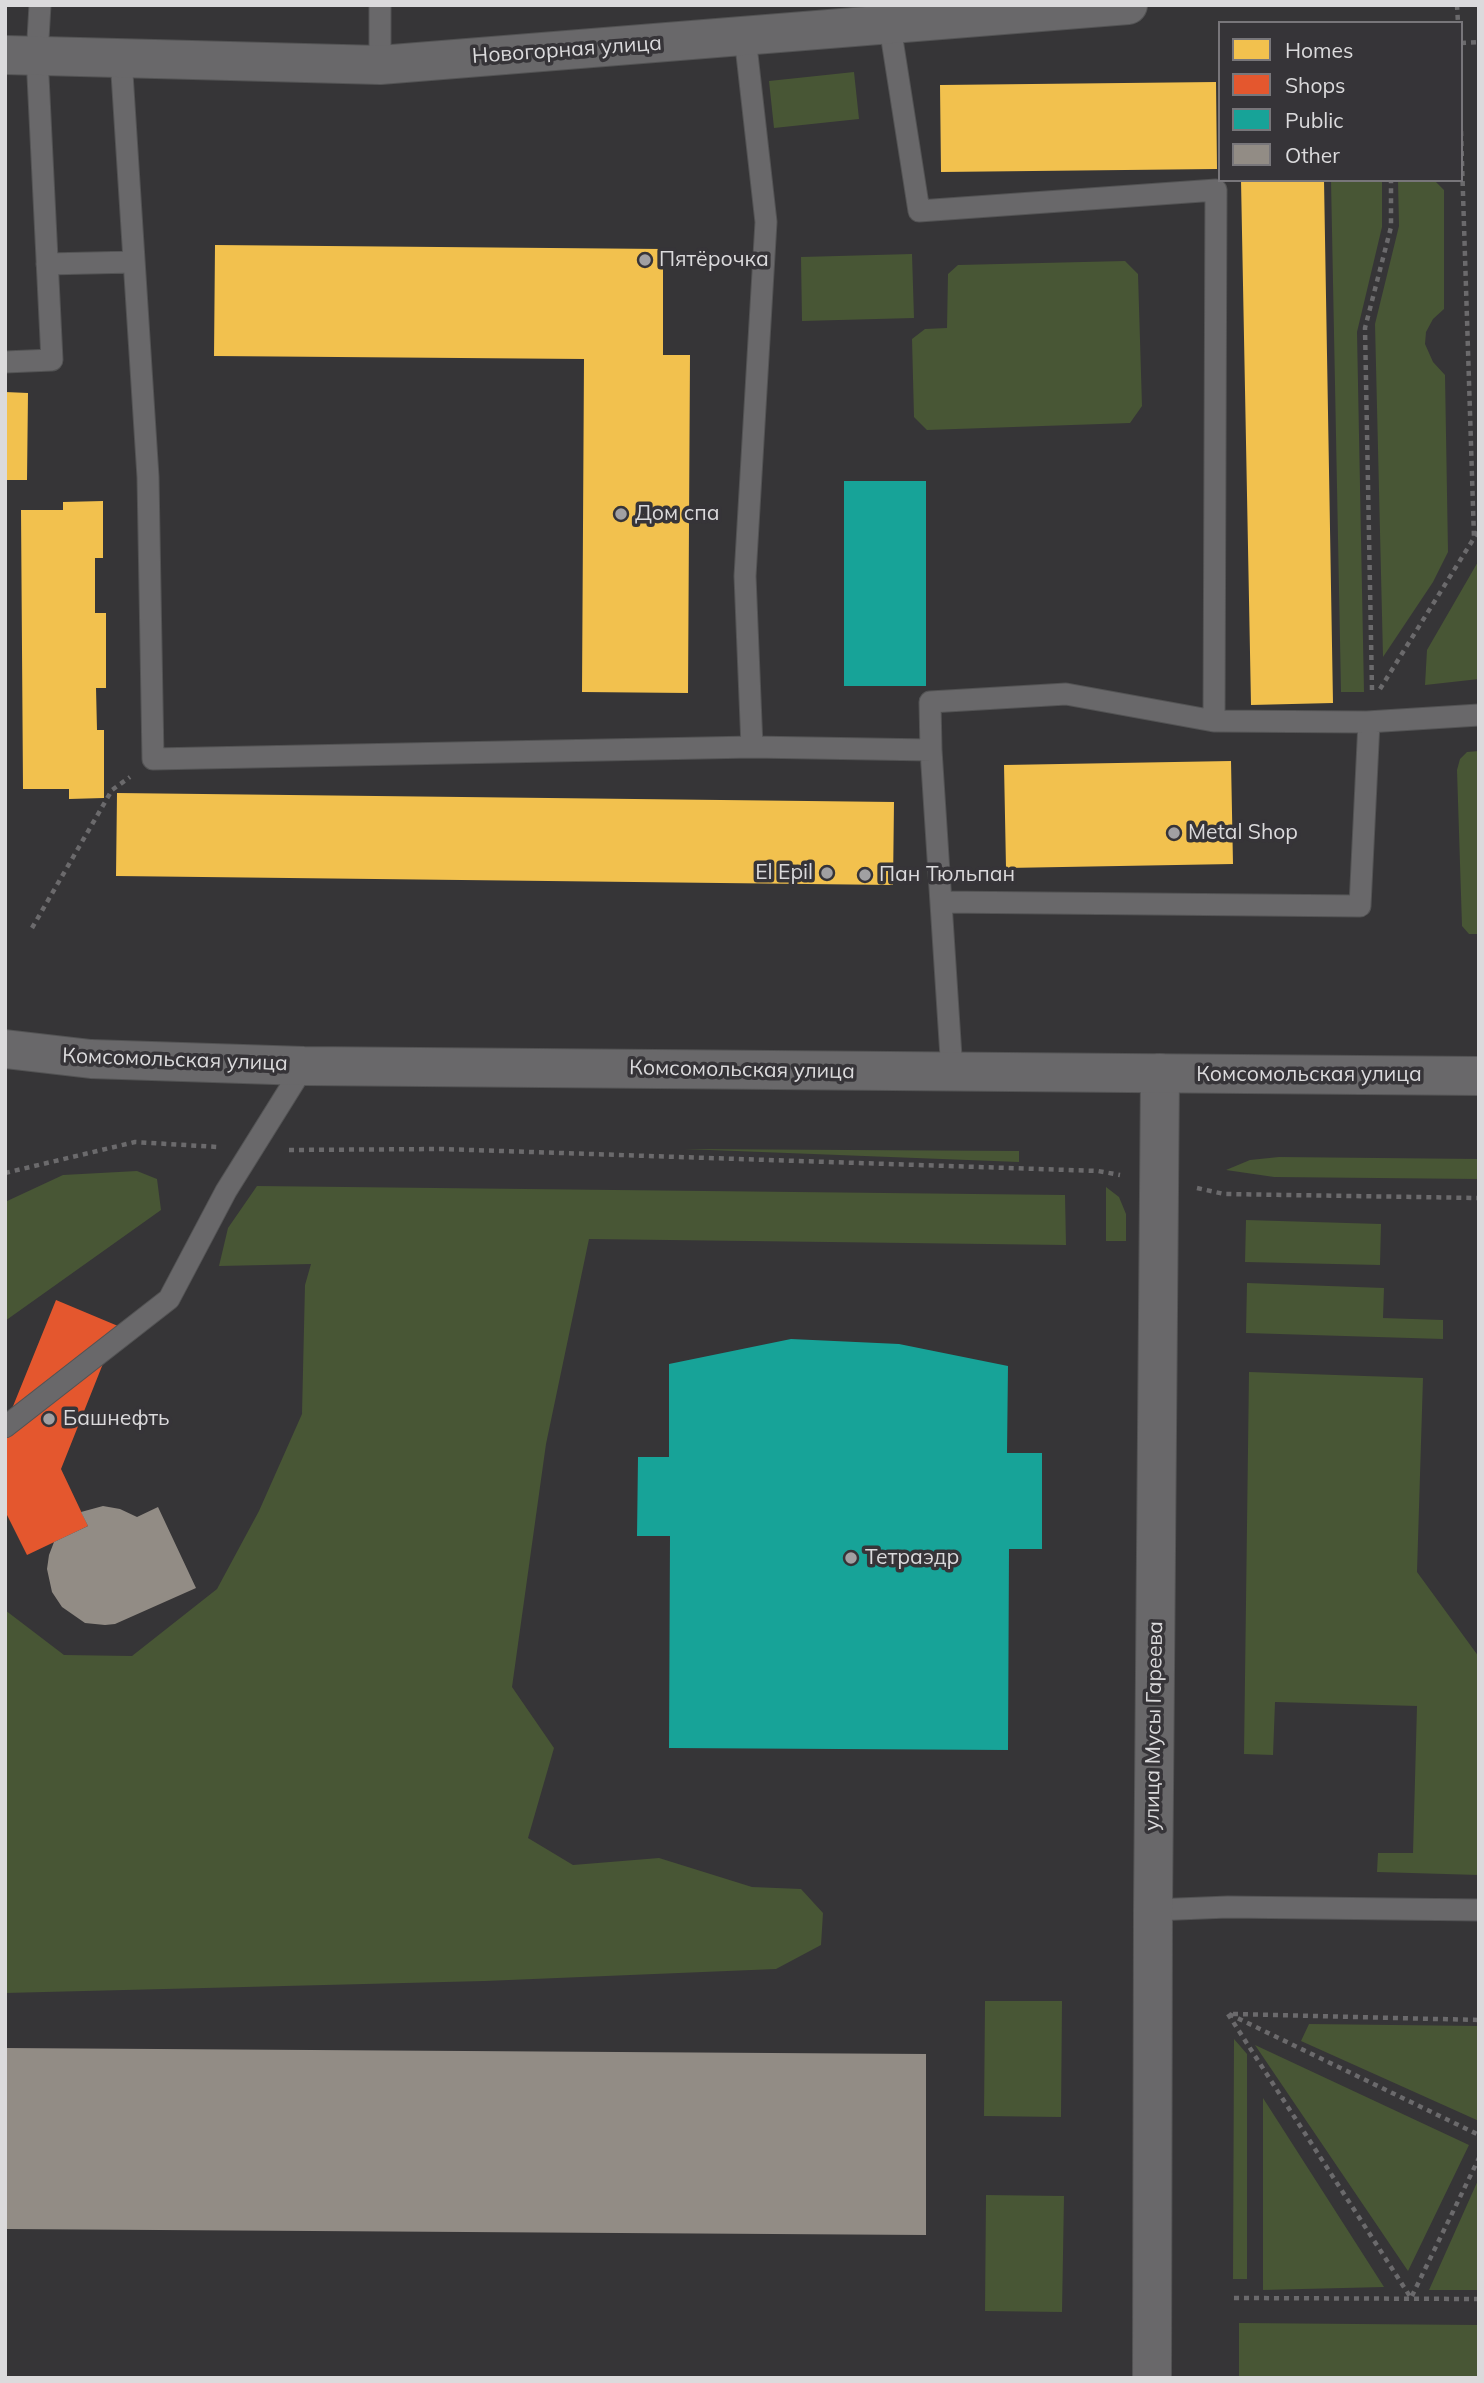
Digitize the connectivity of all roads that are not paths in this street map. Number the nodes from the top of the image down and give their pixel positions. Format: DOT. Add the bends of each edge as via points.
graph roads {
  1 [pos="40,5"];
  2 [pos="380,5"];
  3 [pos="1128,5"];
  4 [pos="888,15"];
  5 [pos="746,37"];
  6 [pos="21,56"];
  7 [pos="121,58"];
  8 [pos="380,65"];
  9 [pos="134,262"];
  10 [pos="47,264"];
  11 [pos="5,362"];
  12 [pos="1479,715"];
  13 [pos="1214,722"];
  14 [pos="1369,722"];
  15 [pos="752,747"];
  16 [pos="931,750"];
  17 [pos="941,902"];
  18 [pos="11,1061"];
  19 [pos="304,1066"];
  20 [pos="952,1072"];
  21 [pos="1160,1073"];
  22 [pos="1479,1076"];
  23 [pos="5,1427"];
  24 [pos="1153,1910"];
  25 [pos="1479,1910"];
  26 [pos="1152,2378"];
  1 -- 6 [label="lane"];
  2 -- 8 [label="lane"];
  3 -- 4 [label="street, Новогорная улица"];
  4 -- 5 [label="street, Новогорная улица"];
  4 -- 13 [label="lane" via="919,211 1216,190"];
  5 -- 8 [label="street, Новогорная улица"];
  5 -- 15 [label="lane" via="766,222 745,576"];
  6 -- 7 [label="street, Новогорная улица"];
  6 -- 10 [label="lane"];
  7 -- 8 [label="street, Новогорная улица"];
  7 -- 9 [label="lane"];
  9 -- 10 [label="lane"];
  9 -- 15 [label="lane" via="148,477 153,759"];
  10 -- 11 [label="lane" via="52,360"];
  12 -- 14 [label="lane"];
  13 -- 14 [label="lane"];
  13 -- 16 [label="lane" via="1066,694 930,702"];
  14 -- 17 [label="lane" via="1360,906"];
  15 -- 16 [label="lane"];
  16 -- 17 [label="lane"];
  17 -- 20 [label="lane"];
  18 -- 19 [label="street, Комсомольская улица"];
  19 -- 20 [label="street, Комсомольская улица"];
  19 -- 23 [label="lane" via="226,1191 169,1299"];
  20 -- 21 [label="street, Комсомольская улица"];
  21 -- 22 [label="street, Комсомольская улица"];
  21 -- 24 [label="street, улица Мусы Гареева"];
  24 -- 25 [label="lane"];
  24 -- 26 [label="street, улица Мусы Гареева"];
}
